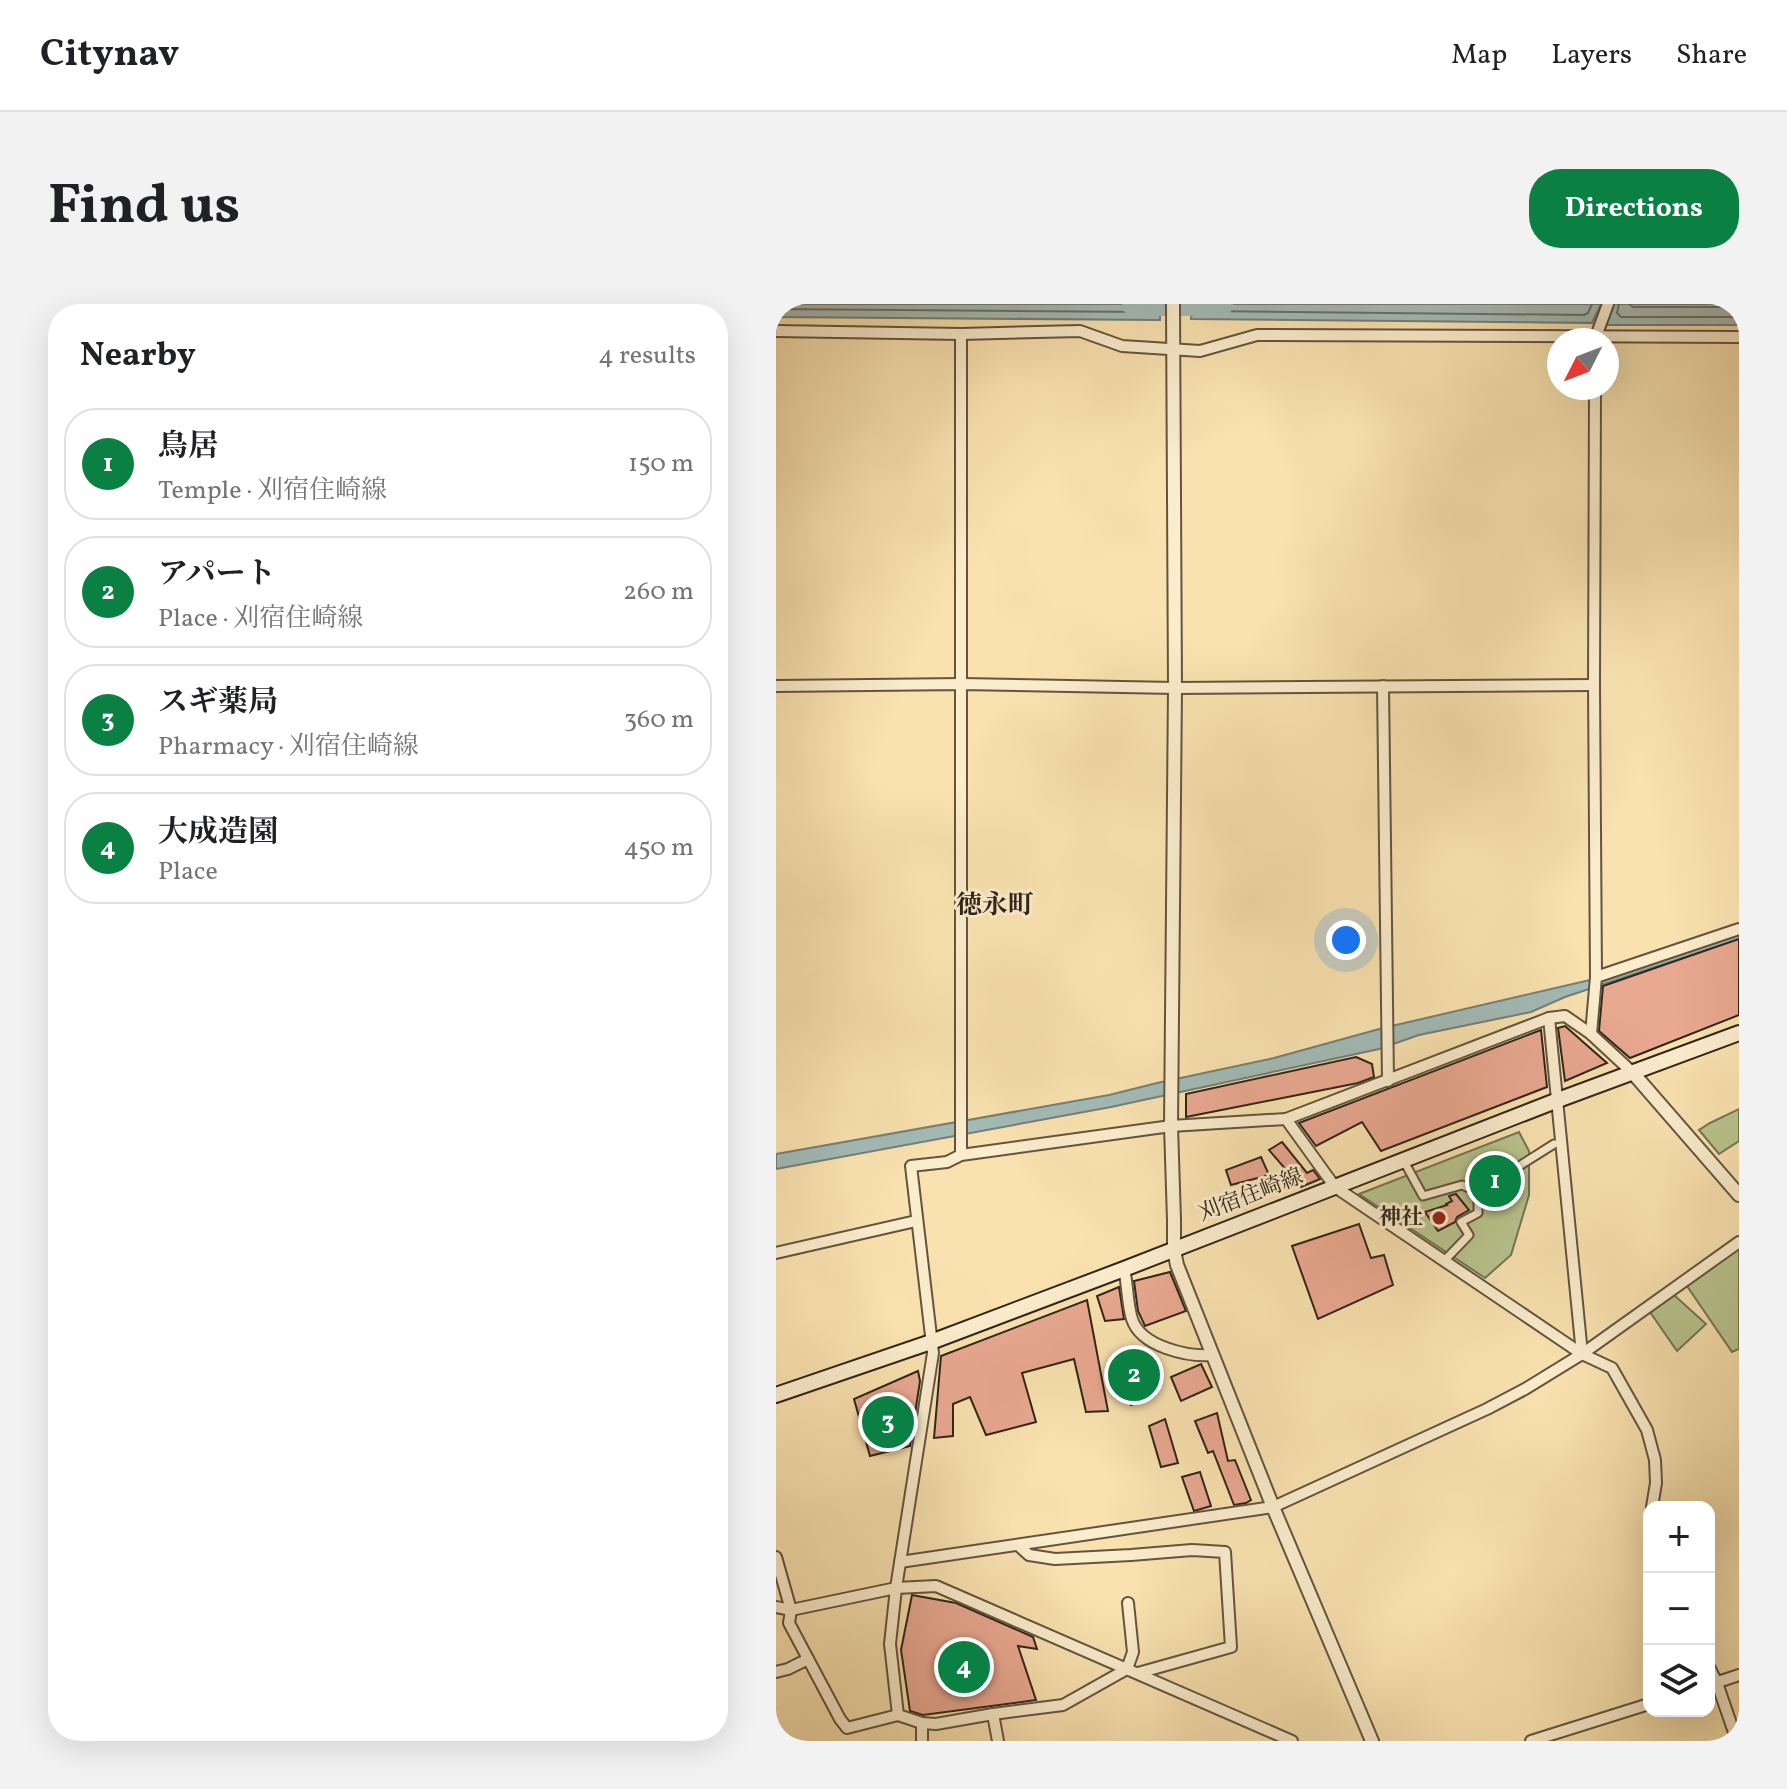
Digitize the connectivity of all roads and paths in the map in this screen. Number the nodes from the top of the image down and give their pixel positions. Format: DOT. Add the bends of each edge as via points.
graph roads {
  1 [pos="1173,304"];
  2 [pos="1608,304"];
  3 [pos="1599,328"];
  4 [pos="776,331"];
  5 [pos="961,334"];
  6 [pos="1547,335"];
  7 [pos="1619,335"];
  8 [pos="1739,337"];
  9 [pos="1172,344"];
  10 [pos="1595,400"];
  11 [pos="962,684"];
  12 [pos="1594,685"];
  13 [pos="776,686"];
  14 [pos="1383,686"];
  15 [pos="1175,688"];
  16 [pos="1739,929"];
  17 [pos="1596,977"];
  18 [pos="1549,1018"];
  19 [pos="1739,1033"];
  20 [pos="1591,1034"];
  21 [pos="1633,1073"];
  22 [pos="1388,1081"];
  23 [pos="1558,1100"];
  24 [pos="1286,1119"];
  25 [pos="1171,1126"];
  26 [pos="1554,1144"];
  27 [pos="961,1155"];
  28 [pos="1406,1165"];
  29 [pos="1335,1187"];
  30 [pos="1478,1192"];
  31 [pos="1739,1195"];
  32 [pos="916,1221"];
  33 [pos="1739,1242"];
  34 [pos="1174,1250"];
  35 [pos="776,1253"];
  36 [pos="1444,1261"];
  37 [pos="1124,1269"];
  38 [pos="931,1342"];
  39 [pos="1582,1354"];
  40 [pos="1213,1355"];
  41 [pos="776,1395"];
  42 [pos="1653,1501"];
  43 [pos="1273,1507"];
  44 [pos="1018,1545"];
  45 [pos="776,1557"];
  46 [pos="900,1562"];
  47 [pos="896,1588"];
  48 [pos="1128,1603"];
  49 [pos="776,1607"];
  50 [pos="791,1610"];
  51 [pos="808,1659"];
  52 [pos="1132,1671"];
  53 [pos="776,1672"];
  54 [pos="1739,1675"];
  55 [pos="1715,1683"];
  56 [pos="1715,1689"];
  57 [pos="1643,1706"];
  58 [pos="993,1714"];
  59 [pos="898,1715"];
  60 [pos="922,1723"];
  61 [pos="847,1728"];
  62 [pos="853,1741"];
  63 [pos="922,1741"];
  64 [pos="998,1741"];
  65 [pos="1292,1741"];
  66 [pos="1372,1741"];
  67 [pos="1531,1741"];
  68 [pos="1737,1741"];
  1 -- 9 [label="street"];
  2 -- 3 [label="street"];
  4 -- 5 [label="street"];
  5 -- 9 [label="street" via="1080,331 1122,346"];
  5 -- 11 [label="street"];
  6 -- 9 [label="street" via="1257,335 1200,351"];
  7 -- 8 [label="street"];
  9 -- 15 [label="street"];
  10 -- 12 [label="street"];
  11 -- 13 [label="street"];
  11 -- 15 [label="street"];
  11 -- 27 [label="street"];
  12 -- 14 [label="street"];
  12 -- 17 [label="street"];
  14 -- 15 [label="street"];
  14 -- 22 [label="street"];
  15 -- 25 [label="street"];
  16 -- 17 [label="street"];
  17 -- 20 [label="street"];
  18 -- 20 [label="street" via="1565,1016"];
  18 -- 22 [label="street"];
  18 -- 23 [label="street"];
  19 -- 21 [label="main road, 刈宿住崎線"];
  20 -- 21 [label="street"];
  21 -- 23 [label="main road, 刈宿住崎線"];
  21 -- 31 [label="street"];
  22 -- 24 [label="street"];
  23 -- 29 [label="main road, 刈宿住崎線"];
  23 -- 39 [label="street"];
  24 -- 25 [label="street"];
  24 -- 29 [label="street"];
  25 -- 27 [label="street"];
  25 -- 34 [label="street"];
  26 -- 30 [label="street"];
  27 -- 32 [label="street" via="911,1166"];
  28 -- 30 [label="street" via="1423,1196 1462,1185"];
  29 -- 34 [label="main road, 刈宿住崎線"];
  29 -- 36 [label="street"];
  30 -- 36 [label="street" via="1478,1213 1461,1222 1469,1235"];
  32 -- 35 [label="street"];
  32 -- 38 [label="street"];
  33 -- 39 [label="street"];
  34 -- 37 [label="main road, 刈宿住崎線"];
  34 -- 40 [label="street"];
  36 -- 39 [label="street"];
  37 -- 38 [label="main road, 刈宿住崎線"];
  37 -- 40 [label="street" via="1133,1322 1140,1331 1162,1348"];
  38 -- 41 [label="main road, 刈宿住崎線"];
  38 -- 46 [label="street"];
  39 -- 42 [label="street" via="1612,1368 1647,1430 1655,1460"];
  39 -- 43 [label="street" via="1487,1409"];
  40 -- 43 [label="street"];
  43 -- 44 [label="street"];
  43 -- 66 [label="street"];
  44 -- 46 [label="street"];
  44 -- 52 [label="street" via="1029,1555 1055,1559 1225,1552 1231,1647"];
  45 -- 50 [label="street"];
  46 -- 47 [label="street"];
  47 -- 50 [label="street"];
  47 -- 52 [label="street" via="936,1586"];
  47 -- 59 [label="street" via="890,1644"];
  48 -- 52 [label="street"];
  49 -- 50 [label="street"];
  50 -- 51 [label="street" via="789,1623"];
  51 -- 53 [label="street"];
  51 -- 61 [label="street"];
  52 -- 58 [label="street" via="1063,1705"];
  52 -- 65 [label="street"];
  54 -- 55 [label="street"];
  56 -- 68 [label="street"];
  57 -- 67 [label="street"];
  58 -- 60 [label="street"];
  58 -- 64 [label="street"];
  59 -- 60 [label="street"];
  59 -- 61 [label="street"];
  60 -- 63 [label="street"];
  61 -- 62 [label="street"];
}
